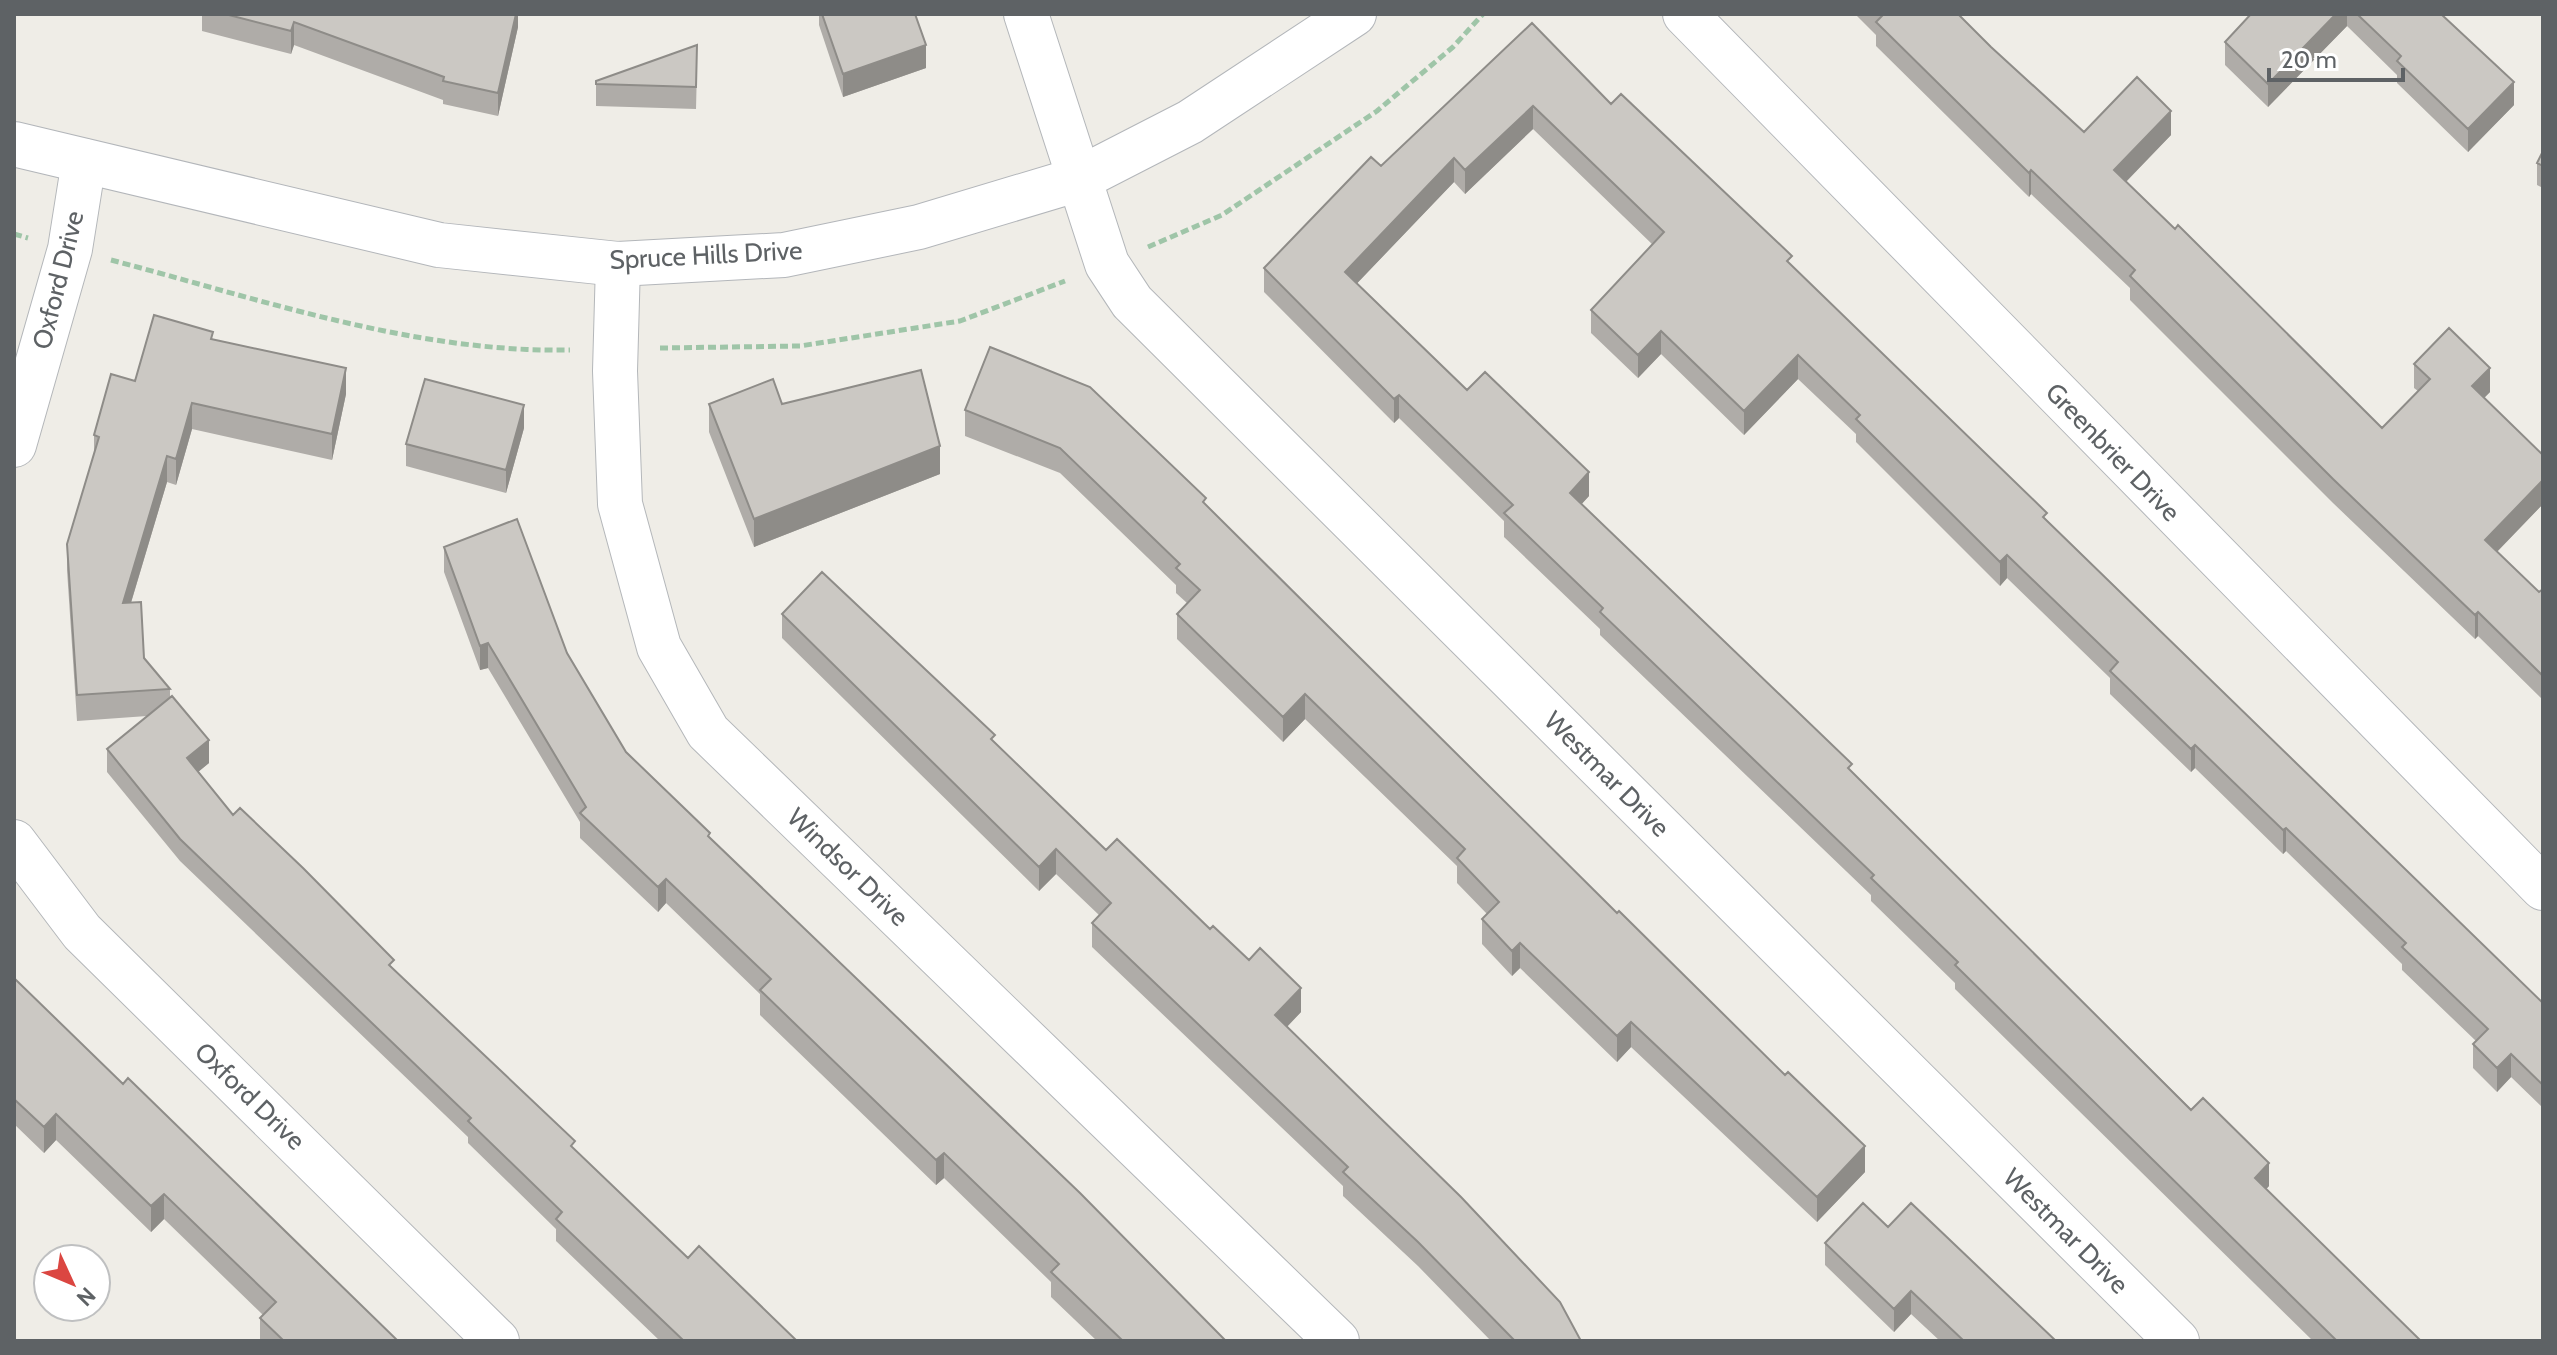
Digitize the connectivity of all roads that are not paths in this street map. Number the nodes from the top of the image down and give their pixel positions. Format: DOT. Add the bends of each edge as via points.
graph roads {
  1 [pos="1026,14"];
  2 [pos="1354,14"];
  3 [pos="1685,14"];
  4 [pos="14,144"];
  5 [pos="84,161"];
  6 [pos="1079,179"];
  7 [pos="618,264"];
  8 [pos="14,445"];
  9 [pos="14,842"];
  10 [pos="2543,888"];
  11 [pos="497,1341"];
  12 [pos="1337,1341"];
  13 [pos="2177,1341"];
  1 -- 6 [label="street, Westmar Drive"];
  2 -- 6 [label="street, Spruce Hills Drive" via="1190,122"];
  3 -- 10 [label="street, Greenbrier Drive"];
  4 -- 5 [label="street, Spruce Hills Drive"];
  5 -- 7 [label="street, Spruce Hills Drive" via="439,245"];
  5 -- 8 [label="street, Oxford Drive" via="70,249"];
  6 -- 7 [label="street, Spruce Hills Drive" via="919,227 784,255"];
  6 -- 13 [label="street, Westmar Drive" via="1107,264 1132,302"];
  7 -- 12 [label="street, Windsor Drive" via="620,504 659,647 708,732"];
  9 -- 11 [label="street, Oxford Drive" via="82,932"];
}
